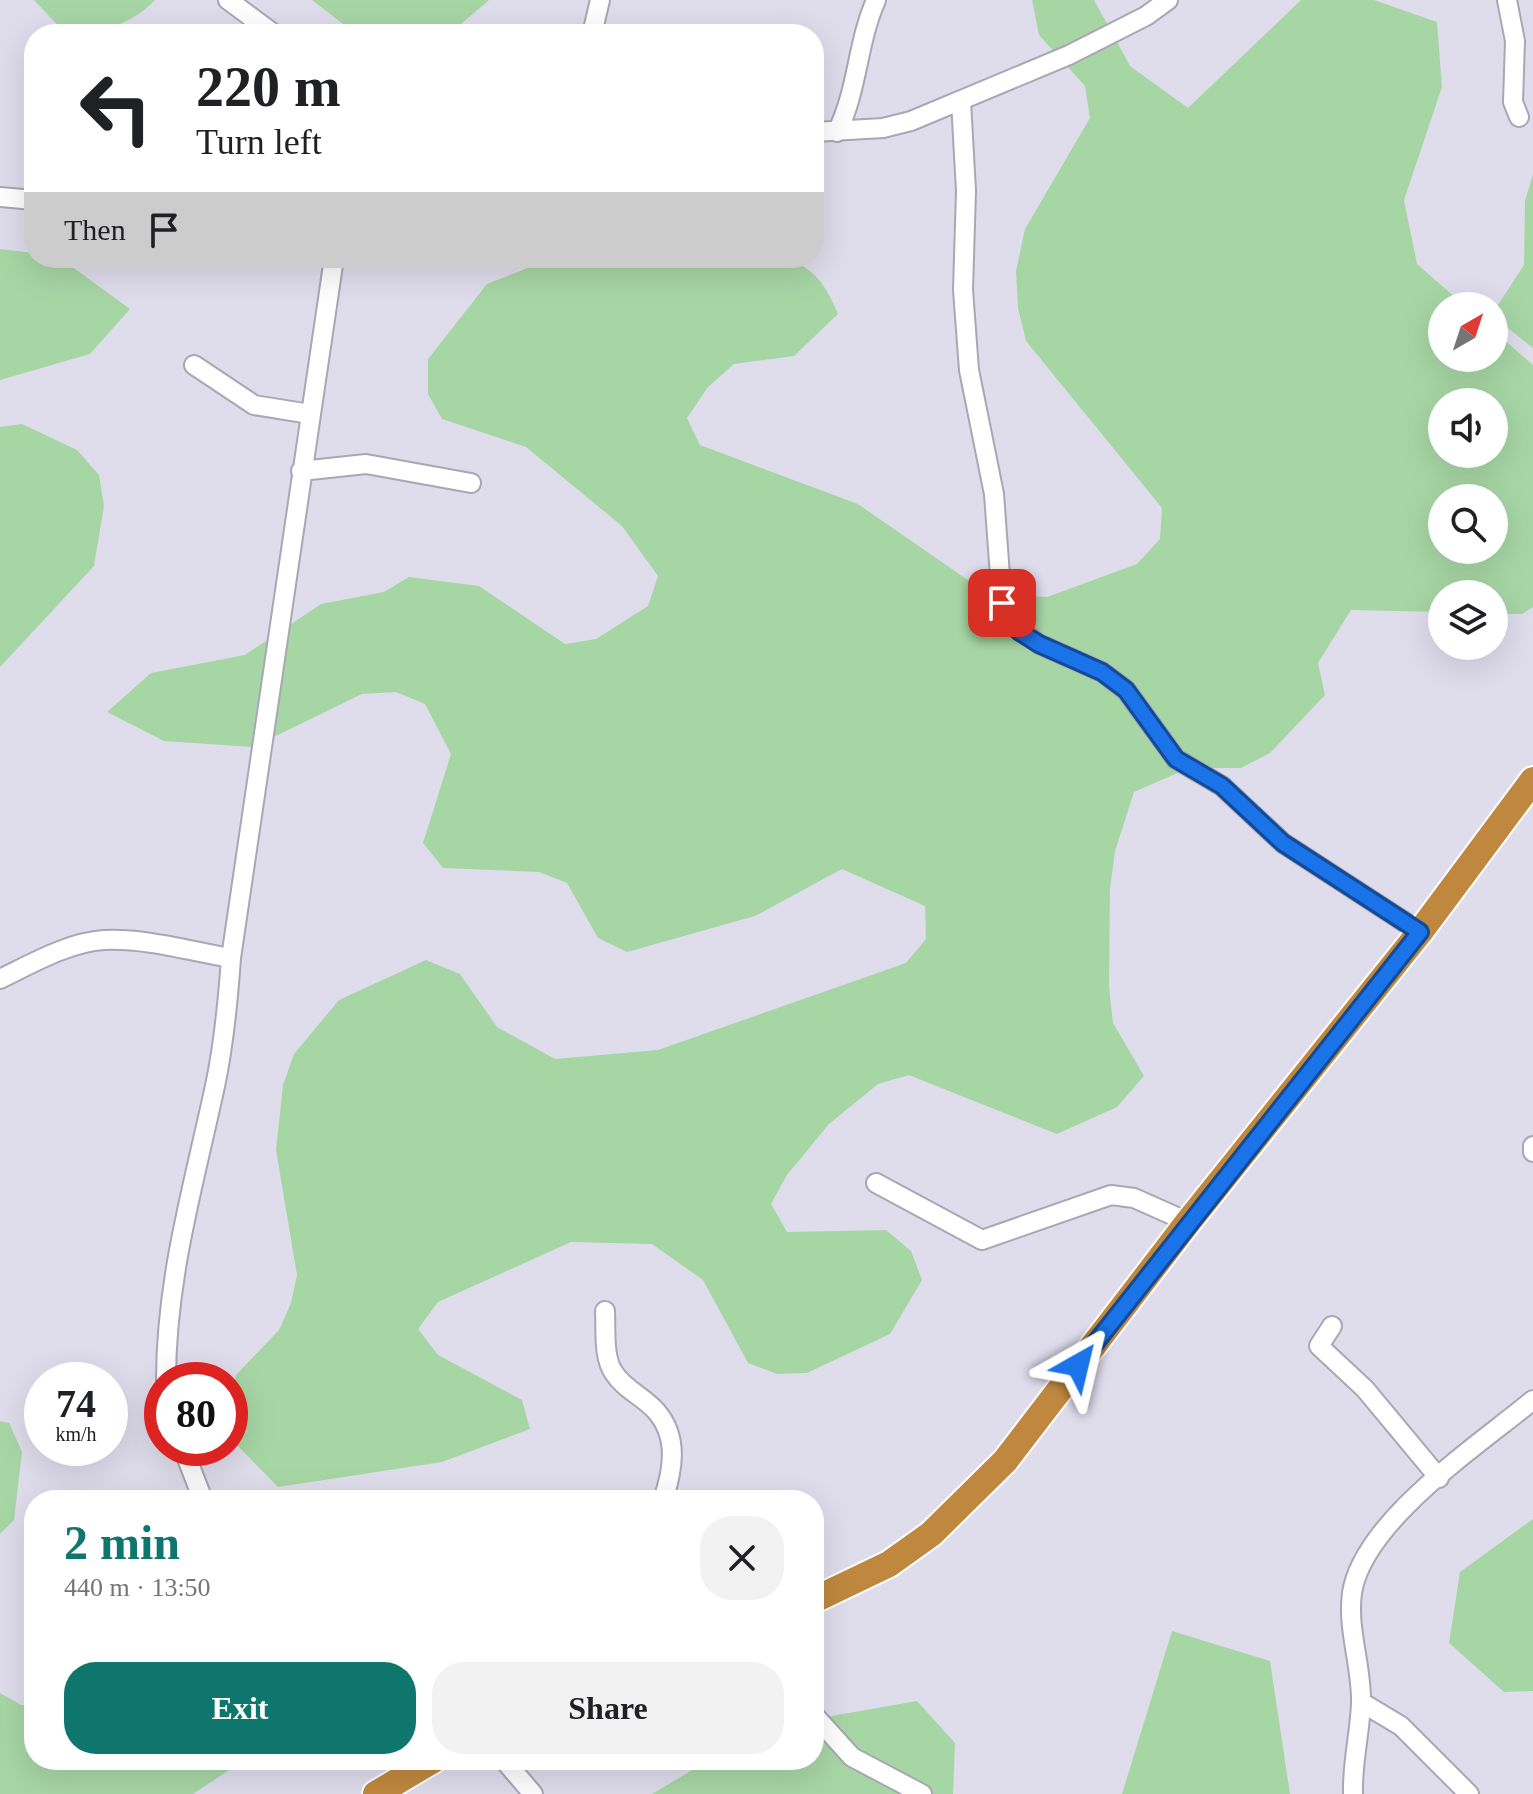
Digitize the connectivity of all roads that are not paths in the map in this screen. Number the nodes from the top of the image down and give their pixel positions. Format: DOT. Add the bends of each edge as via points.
graph roads {
  1 [pos="228,0"];
  2 [pos="600,0"];
  3 [pos="876,0"];
  4 [pos="1168,0"];
  5 [pos="1507,0"];
  6 [pos="260,24"];
  7 [pos="594,24"];
  8 [pos="961,101"];
  9 [pos="1519,117"];
  10 [pos="824,132"];
  11 [pos="837,132"];
  12 [pos="0,197"];
  13 [pos="24,199"];
  14 [pos="332,268"];
  15 [pos="194,365"];
  16 [pos="310,414"];
  17 [pos="301,471"];
  18 [pos="471,483"];
  19 [pos="1533,780"];
  20 [pos="1420,932"];
  21 [pos="231,958"];
  22 [pos="0,979"];
  23 [pos="876,1183"];
  24 [pos="1188,1222"];
  25 [pos="605,1311"];
  26 [pos="1332,1326"];
  27 [pos="166,1362"];
  28 [pos="1533,1400"];
  29 [pos="190,1466"];
  30 [pos="1439,1478"];
  31 [pos="199,1490"];
  32 [pos="665,1490"];
  33 [pos="824,1595"];
  34 [pos="1361,1702"];
  35 [pos="824,1726"];
  36 [pos="416,1770"];
  37 [pos="513,1770"];
  38 [pos="376,1794"];
  39 [pos="533,1794"];
  40 [pos="922,1794"];
  41 [pos="1353,1794"];
  42 [pos="1469,1794"];
  1 -- 6 [label="street"];
  2 -- 7 [label="street"];
  3 -- 11 [label="street" via="862,34 849,108"];
  4 -- 8 [label="street" via="1069,55"];
  5 -- 9 [label="street" via="1515,41 1513,102"];
  8 -- 11 [label="street" via="883,128"];
  8 -- 20 [label="street" via="969,370 994,494 1007,621 1126,690 1176,759 1222,786 1283,843"];
  10 -- 11 [label="street"];
  12 -- 13 [label="street"];
  14 -- 16 [label="street"];
  15 -- 16 [label="street" via="254,405"];
  16 -- 17 [label="street"];
  17 -- 18 [label="street" via="366,464"];
  17 -- 21 [label="street"];
  19 -- 20 [label="highway"];
  20 -- 24 [label="highway"];
  21 -- 22 [label="street" via="101,940"];
  21 -- 27 [label="street" via="215,1085 177,1247"];
  23 -- 24 [label="street" via="982,1240 1111,1195 1134,1198"];
  24 -- 33 [label="highway" via="1005,1461 931,1534 889,1564"];
  25 -- 32 [label="street" via="614,1374 656,1411 669,1431 674,1453"];
  26 -- 30 [label="street" via="1319,1346 1373,1398"];
  28 -- 30 [label="street"];
  29 -- 31 [label="street"];
  30 -- 34 [label="street" via="1402,1508 1362,1565 1353,1591 1352,1635"];
  34 -- 41 [label="street"];
  34 -- 42 [label="street" via="1401,1726"];
  35 -- 40 [label="street" via="852,1757"];
  36 -- 38 [label="highway"];
  37 -- 39 [label="street"];
}
